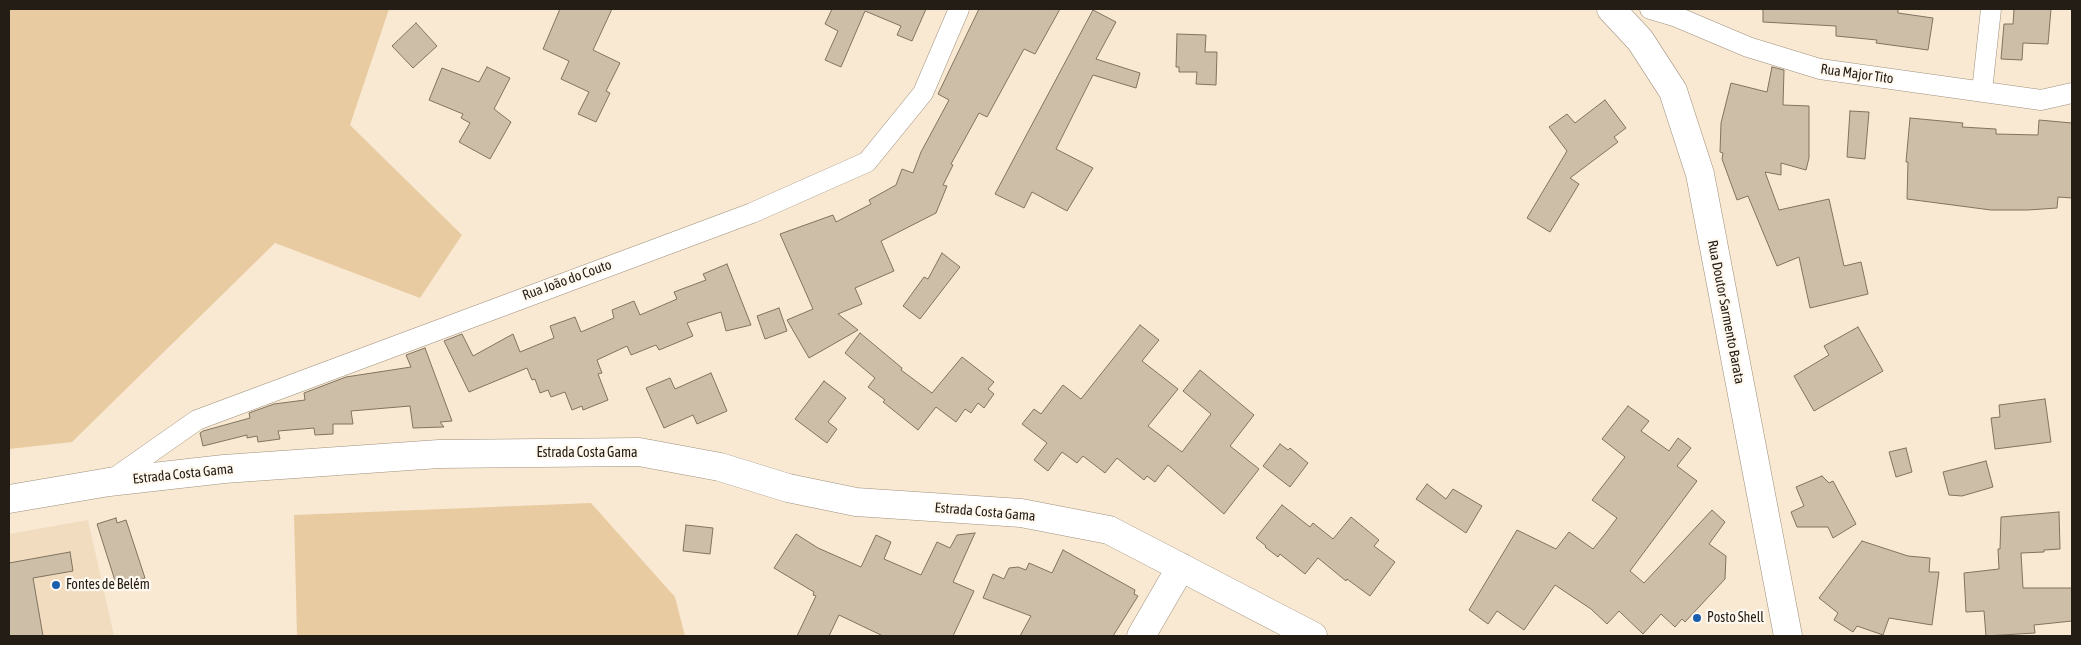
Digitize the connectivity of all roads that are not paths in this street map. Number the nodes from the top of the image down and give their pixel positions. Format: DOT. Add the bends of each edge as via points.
graph roads {
  1 [pos="959,9"];
  2 [pos="1611,9"];
  3 [pos="1650,9"];
  4 [pos="1991,9"];
  5 [pos="1982,91"];
  6 [pos="2072,93"];
  7 [pos="109,482"];
  8 [pos="9,499"];
  9 [pos="1181,567"];
  10 [pos="1141,636"];
  11 [pos="1313,636"];
  12 [pos="1788,636"];
  1 -- 7 [label="street, Rua João do Couto" via="923,93 867,162 752,213 197,420"];
  2 -- 12 [label="main road, Rua Doutor Sarmento Barata" via="1640,40 1673,91 1700,174"];
  3 -- 5 [label="street, Rua Major Tito" via="1748,47 1820,69"];
  4 -- 5 [label="street"];
  5 -- 6 [label="street, Rua Major Tito" via="2041,100"];
  7 -- 8 [label="main road, Estrada Costa Gama"];
  7 -- 9 [label="main road, Estrada Costa Gama" via="224,469 439,454 639,452 720,467 788,488 856,502 1021,514 1108,530"];
  9 -- 10 [label="main road"];
  9 -- 11 [label="main road, Estrada Costa Gama"];
}
